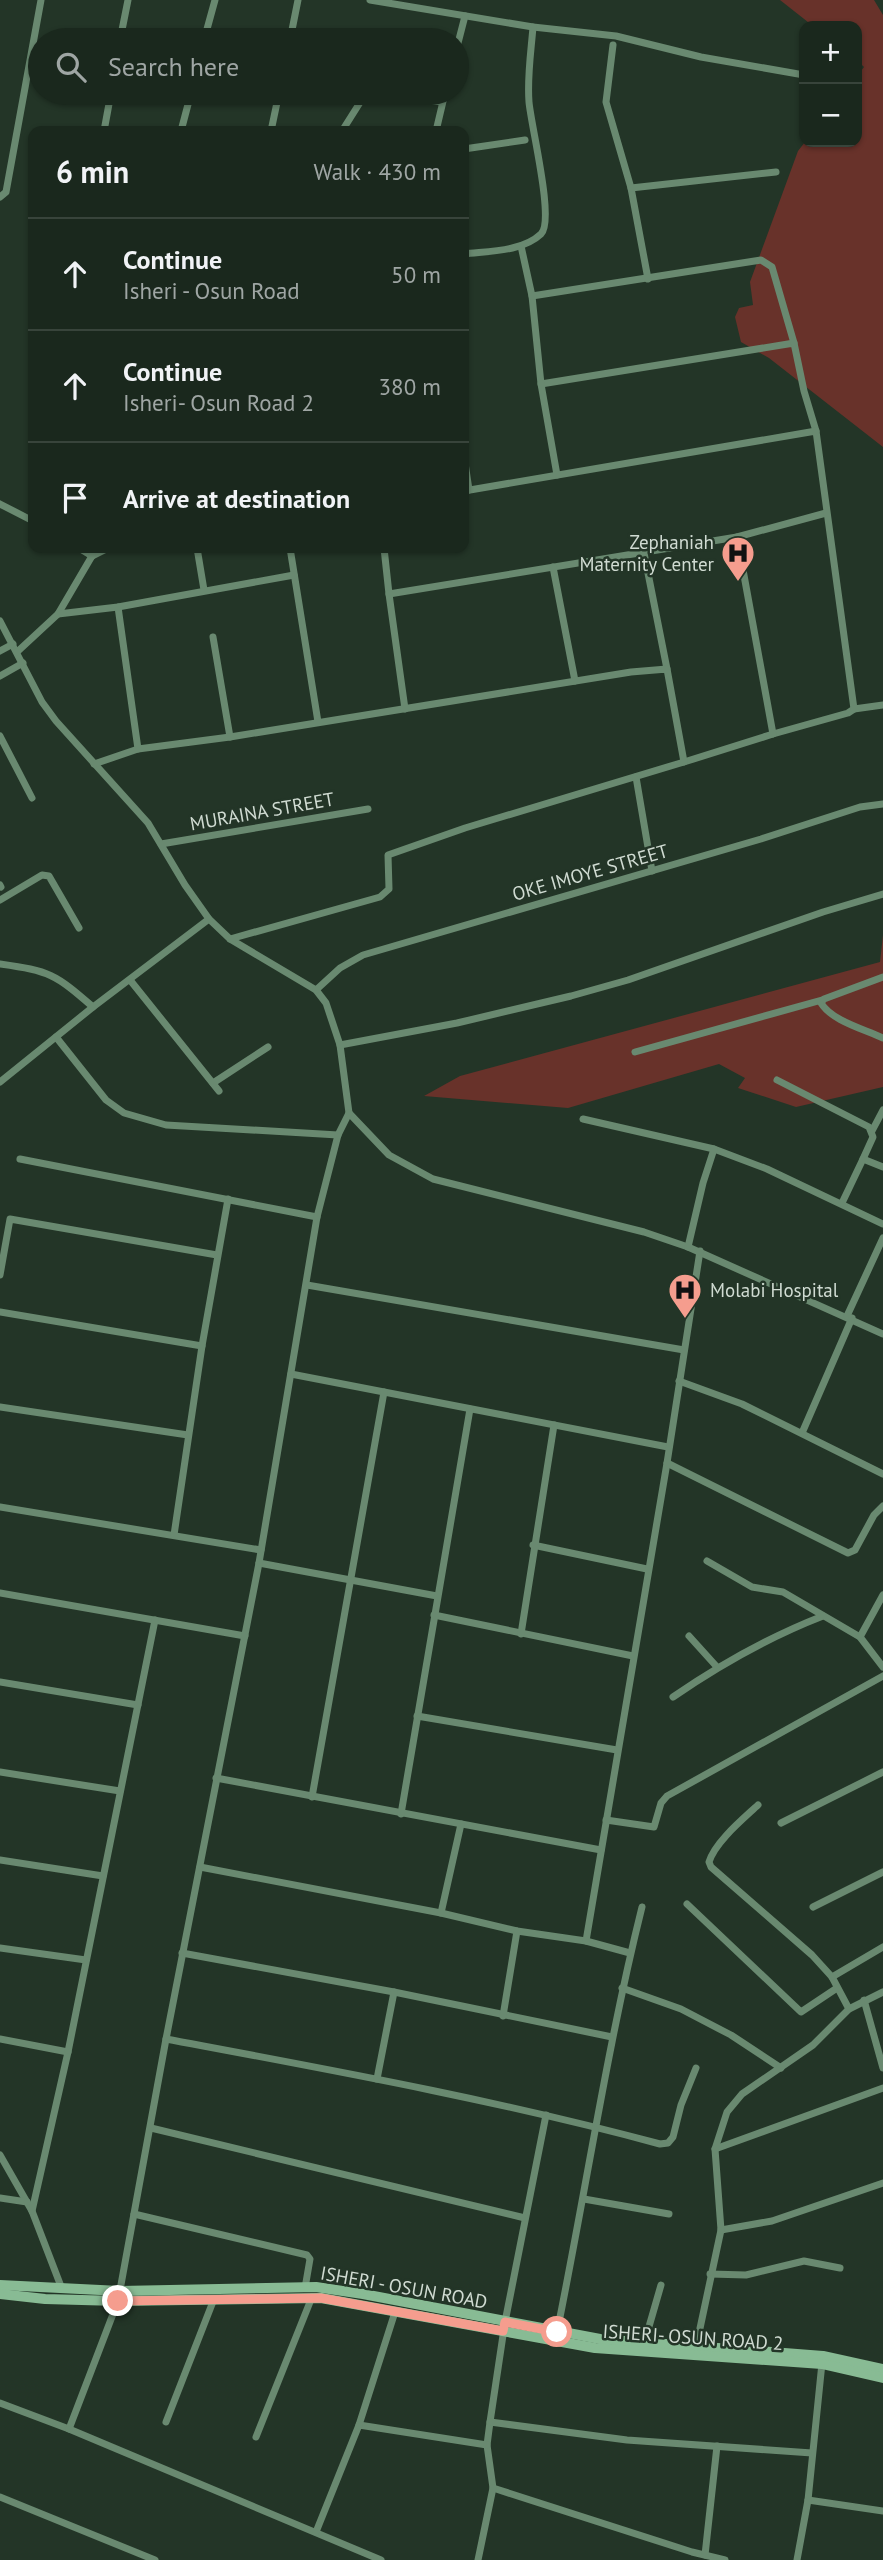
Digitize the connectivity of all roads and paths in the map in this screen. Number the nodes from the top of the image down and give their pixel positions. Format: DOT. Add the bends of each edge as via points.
graph roads {
  1 [pos="41,0"];
  2 [pos="128,0"];
  3 [pos="215,0"];
  4 [pos="298,0"];
  5 [pos="370,0"];
  6 [pos="465,16"];
  7 [pos="533,27"];
  8 [pos="36,28"];
  9 [pos="122,28"];
  10 [pos="207,28"];
  11 [pos="292,28"];
  12 [pos="462,28"];
  13 [pos="613,46"];
  14 [pos="28,71"];
  15 [pos="799,74"];
  16 [pos="109,105"];
  17 [pos="188,105"];
  18 [pos="276,105"];
  19 [pos="359,105"];
  20 [pos="441,105"];
  21 [pos="105,126"];
  22 [pos="182,126"];
  23 [pos="272,126"];
  24 [pos="345,126"];
  25 [pos="437,126"];
  26 [pos="524,140"];
  27 [pos="469,148"];
  28 [pos="776,172"];
  29 [pos="631,187"];
  30 [pos="0,197"];
  31 [pos="521,246"];
  32 [pos="469,253"];
  33 [pos="648,279"];
  34 [pos="532,296"];
  35 [pos="794,343"];
  36 [pos="541,384"];
  37 [pos="816,431"];
  38 [pos="556,475"];
  39 [pos="469,490"];
  40 [pos="0,504"];
  41 [pos="826,513"];
  42 [pos="28,518"];
  43 [pos="737,537"];
  44 [pos="87,553"];
  45 [pos="98,553"];
  46 [pos="198,553"];
  47 [pos="291,553"];
  48 [pos="384,553"];
  49 [pos="644,553"];
  50 [pos="92,556"];
  51 [pos="553,567"];
  52 [pos="294,575"];
  53 [pos="204,590"];
  54 [pos="388,594"];
  55 [pos="118,607"];
  56 [pos="58,614"];
  57 [pos="0,621"];
  58 [pos="213,637"];
  59 [pos="15,648"];
  60 [pos="0,651"];
  61 [pos="23,663"];
  62 [pos="667,669"];
  63 [pos="0,676"];
  64 [pos="575,681"];
  65 [pos="883,705"];
  66 [pos="405,709"];
  67 [pos="854,709"];
  68 [pos="318,723"];
  69 [pos="774,734"];
  70 [pos="0,736"];
  71 [pos="230,737"];
  72 [pos="138,749"];
  73 [pos="684,762"];
  74 [pos="94,764"];
  75 [pos="636,777"];
  76 [pos="32,798"];
  77 [pos="883,804"];
  78 [pos="368,809"];
  79 [pos="161,844"];
  80 [pos="652,871"];
  81 [pos="883,894"];
  82 [pos="0,900"];
  83 [pos="209,919"];
  84 [pos="79,928"];
  85 [pos="230,939"];
  86 [pos="0,964"];
  87 [pos="883,977"];
  88 [pos="130,980"];
  89 [pos="316,990"];
  90 [pos="822,1000"];
  91 [pos="93,1007"];
  92 [pos="56,1037"];
  93 [pos="883,1038"];
  94 [pos="340,1045"];
  95 [pos="268,1047"];
  96 [pos="635,1052"];
  97 [pos="777,1080"];
  98 [pos="0,1083"];
  99 [pos="213,1083"];
  100 [pos="219,1091"];
  101 [pos="883,1110"];
  102 [pos="349,1114"];
  103 [pos="583,1119"];
  104 [pos="873,1131"];
  105 [pos="338,1135"];
  106 [pos="714,1149"];
  107 [pos="863,1159"];
  108 [pos="20,1160"];
  109 [pos="883,1167"];
  110 [pos="228,1199"];
  111 [pos="842,1203"];
  112 [pos="317,1217"];
  113 [pos="883,1224"];
  114 [pos="883,1238"];
  115 [pos="688,1247"];
  116 [pos="700,1251"];
  117 [pos="217,1255"];
  118 [pos="0,1275"];
  119 [pos="307,1285"];
  120 [pos="0,1311"];
  121 [pos="849,1317"];
  122 [pos="883,1334"];
  123 [pos="202,1346"];
  124 [pos="684,1350"];
  125 [pos="291,1374"];
  126 [pos="679,1381"];
  127 [pos="384,1392"];
  128 [pos="0,1407"];
  129 [pos="471,1409"];
  130 [pos="554,1425"];
  131 [pos="802,1433"];
  132 [pos="188,1435"];
  133 [pos="668,1447"];
  134 [pos="667,1463"];
  135 [pos="883,1474"];
  136 [pos="0,1507"];
  137 [pos="881,1511"];
  138 [pos="174,1535"];
  139 [pos="533,1545"];
  140 [pos="261,1550"];
  141 [pos="707,1561"];
  142 [pos="259,1563"];
  143 [pos="648,1569"];
  144 [pos="351,1579"];
  145 [pos="0,1593"];
  146 [pos="883,1595"];
  147 [pos="437,1596"];
  148 [pos="434,1615"];
  149 [pos="823,1616"];
  150 [pos="155,1620"];
  151 [pos="521,1634"];
  152 [pos="245,1636"];
  153 [pos="689,1636"];
  154 [pos="860,1637"];
  155 [pos="633,1656"];
  156 [pos="717,1667"];
  157 [pos="883,1667"];
  158 [pos="883,1676"];
  159 [pos="0,1682"];
  160 [pos="673,1697"];
  161 [pos="138,1705"];
  162 [pos="418,1716"];
  163 [pos="617,1750"];
  164 [pos="0,1772"];
  165 [pos="883,1772"];
  166 [pos="216,1778"];
  167 [pos="120,1791"];
  168 [pos="312,1797"];
  169 [pos="758,1805"];
  170 [pos="401,1814"];
  171 [pos="606,1819"];
  172 [pos="781,1823"];
  173 [pos="461,1824"];
  174 [pos="601,1850"];
  175 [pos="0,1860"];
  176 [pos="200,1867"];
  177 [pos="883,1872"];
  178 [pos="103,1876"];
  179 [pos="687,1904"];
  180 [pos="642,1907"];
  181 [pos="813,1907"];
  182 [pos="442,1913"];
  183 [pos="517,1931"];
  184 [pos="586,1941"];
  185 [pos="883,1947"];
  186 [pos="0,1948"];
  187 [pos="182,1953"];
  188 [pos="630,1953"];
  189 [pos="86,1960"];
  190 [pos="832,1977"];
  191 [pos="622,1988"];
  192 [pos="837,1988"];
  193 [pos="394,1992"];
  194 [pos="883,1992"];
  195 [pos="864,2000"];
  196 [pos="849,2009"];
  197 [pos="503,2016"];
  198 [pos="612,2037"];
  199 [pos="0,2039"];
  200 [pos="166,2039"];
  201 [pos="68,2052"];
  202 [pos="696,2068"];
  203 [pos="781,2068"];
  204 [pos="883,2068"];
  205 [pos="377,2079"];
  206 [pos="883,2088"];
  207 [pos="546,2115"];
  208 [pos="596,2127"];
  209 [pos="150,2128"];
  210 [pos="715,2149"];
  211 [pos="0,2155"];
  212 [pos="883,2183"];
  213 [pos="0,2197"];
  214 [pos="584,2199"];
  215 [pos="27,2202"];
  216 [pos="32,2211"];
  217 [pos="134,2214"];
  218 [pos="669,2214"];
  219 [pos="525,2218"];
  220 [pos="721,2230"];
  221 [pos="840,2268"];
  222 [pos="710,2274"];
  223 [pos="661,2284"];
  224 [pos="0,2285"];
  225 [pos="305,2287"];
  226 [pos="63,2290"];
  227 [pos="0,2294"];
  228 [pos="119,2296"];
  229 [pos="312,2297"];
  230 [pos="214,2299"];
  231 [pos="395,2312"];
  232 [pos="504,2327"];
  233 [pos="557,2332"];
  234 [pos="644,2344"];
  235 [pos="696,2347"];
  236 [pos="823,2360"];
  237 [pos="883,2369"];
  238 [pos="883,2378"];
  239 [pos="0,2403"];
  240 [pos="166,2422"];
  241 [pos="490,2422"];
  242 [pos="359,2425"];
  243 [pos="69,2429"];
  244 [pos="256,2437"];
  245 [pos="487,2445"];
  246 [pos="717,2446"];
  247 [pos="812,2454"];
  248 [pos="494,2488"];
  249 [pos="0,2497"];
  250 [pos="808,2500"];
  251 [pos="883,2511"];
  252 [pos="316,2532"];
  253 [pos="705,2555"];
  254 [pos="691,2556"];
  255 [pos="155,2560"];
  256 [pos="381,2560"];
  257 [pos="478,2560"];
  258 [pos="725,2560"];
  259 [pos="797,2560"];
  1 -- 8 [label="street"];
  2 -- 9 [label="street"];
  3 -- 10 [label="street"];
  4 -- 11 [label="street"];
  5 -- 6 [label="street"];
  6 -- 7 [label="street"];
  6 -- 12 [label="street"];
  7 -- 15 [label="street" via="616,36"];
  7 -- 31 [label="street" via="529,102 544,185 546,226 543,233"];
  13 -- 29 [label="street" via="606,102"];
  14 -- 30 [label="street" via="6,192"];
  16 -- 21 [label="street"];
  17 -- 22 [label="street"];
  18 -- 23 [label="street"];
  19 -- 24 [label="street"];
  20 -- 25 [label="street"];
  26 -- 27 [label="street"];
  28 -- 29 [label="street"];
  29 -- 33 [label="street"];
  31 -- 32 [label="street"];
  31 -- 34 [label="street"];
  33 -- 34 [label="street"];
  33 -- 35 [label="street" via="755,260 767,262"];
  34 -- 36 [label="street"];
  35 -- 36 [label="street"];
  35 -- 37 [label="street"];
  36 -- 38 [label="street"];
  37 -- 38 [label="street"];
  37 -- 41 [label="street"];
  38 -- 39 [label="street"];
  40 -- 42 [label="street"];
  41 -- 43 [label="street"];
  41 -- 67 [label="street"];
  43 -- 49 [label="street"];
  43 -- 69 [label="street"];
  44 -- 50 [label="street"];
  45 -- 50 [label="street"];
  46 -- 53 [label="street"];
  47 -- 52 [label="street"];
  48 -- 54 [label="street"];
  49 -- 51 [label="street"];
  49 -- 62 [label="street"];
  50 -- 56 [label="street"];
  51 -- 54 [label="street"];
  51 -- 64 [label="street"];
  52 -- 53 [label="street"];
  52 -- 68 [label="street"];
  53 -- 55 [label="street"];
  54 -- 66 [label="street"];
  55 -- 56 [label="street"];
  55 -- 72 [label="street"];
  56 -- 59 [label="street"];
  57 -- 59 [label="street"];
  58 -- 71 [label="street"];
  59 -- 60 [label="street"];
  59 -- 61 [label="street"];
  61 -- 63 [label="street"];
  61 -- 74 [label="street" via="56,721"];
  62 -- 64 [label="street"];
  62 -- 73 [label="street"];
  64 -- 66 [label="street"];
  65 -- 67 [label="street"];
  66 -- 68 [label="street"];
  67 -- 69 [label="street"];
  68 -- 71 [label="street"];
  69 -- 73 [label="street"];
  70 -- 76 [label="street"];
  71 -- 72 [label="street"];
  72 -- 74 [label="street"];
  73 -- 75 [label="street"];
  74 -- 79 [label="street" via="148,823"];
  75 -- 80 [label="street"];
  75 -- 85 [label="street" via="388,855 389,889 380,897"];
  77 -- 80 [label="street, OKE IMOYE STREET" via="860,807"];
  78 -- 79 [label="street, MURAINA STREET"];
  79 -- 83 [label="street"];
  80 -- 89 [label="street, OKE IMOYE STREET" via="363,955"];
  81 -- 94 [label="street" via="571,996"];
  82 -- 84 [label="street" via="42,875 49,876"];
  83 -- 85 [label="street"];
  83 -- 88 [label="street"];
  85 -- 89 [label="street"];
  86 -- 91 [label="street" via="49,973"];
  87 -- 90 [label="street"];
  88 -- 91 [label="street"];
  88 -- 99 [label="street"];
  89 -- 94 [label="street" via="326,1003"];
  90 -- 93 [label="street" via="821,1005 840,1019"];
  90 -- 96 [label="street"];
  91 -- 92 [label="street"];
  92 -- 98 [label="street"];
  92 -- 105 [label="street" via="106,1100 124,1113 166,1125"];
  94 -- 102 [label="street"];
  95 -- 99 [label="street"];
  97 -- 104 [label="street"];
  99 -- 100 [label="street"];
  101 -- 104 [label="street"];
  102 -- 105 [label="street"];
  102 -- 115 [label="street" via="389,1155 433,1179"];
  103 -- 106 [label="street"];
  104 -- 107 [label="street"];
  105 -- 112 [label="street"];
  106 -- 111 [label="street"];
  106 -- 115 [label="street"];
  107 -- 109 [label="street"];
  107 -- 111 [label="street"];
  108 -- 110 [label="street"];
  110 -- 112 [label="street"];
  110 -- 117 [label="street"];
  111 -- 113 [label="street"];
  112 -- 119 [label="street"];
  114 -- 121 [label="street"];
  115 -- 116 [label="street"];
  116 -- 121 [label="street"];
  116 -- 124 [label="street"];
  117 -- 118 [label="street" via="10,1219"];
  117 -- 123 [label="street"];
  119 -- 124 [label="street"];
  119 -- 125 [label="street"];
  120 -- 123 [label="street"];
  121 -- 122 [label="street"];
  121 -- 131 [label="street"];
  123 -- 132 [label="street"];
  124 -- 126 [label="street"];
  125 -- 127 [label="street"];
  125 -- 140 [label="street"];
  126 -- 131 [label="street"];
  126 -- 133 [label="street"];
  127 -- 129 [label="street"];
  127 -- 144 [label="street"];
  128 -- 132 [label="street"];
  129 -- 130 [label="street"];
  129 -- 147 [label="street"];
  130 -- 133 [label="street"];
  130 -- 139 [label="street"];
  131 -- 135 [label="street"];
  132 -- 138 [label="street"];
  133 -- 134 [label="street"];
  134 -- 137 [label="street" via="848,1553 855,1550"];
  134 -- 143 [label="street"];
  136 -- 138 [label="street"];
  138 -- 140 [label="street"];
  139 -- 143 [label="street"];
  139 -- 151 [label="street"];
  140 -- 142 [label="street"];
  141 -- 149 [label="street" via="752,1587 783,1592"];
  142 -- 144 [label="street"];
  142 -- 152 [label="street"];
  143 -- 155 [label="street"];
  144 -- 147 [label="street"];
  144 -- 168 [label="street"];
  145 -- 150 [label="street"];
  146 -- 154 [label="street"];
  147 -- 148 [label="street"];
  148 -- 151 [label="street"];
  148 -- 162 [label="street"];
  149 -- 154 [label="street"];
  149 -- 156 [label="street"];
  150 -- 152 [label="street"];
  150 -- 161 [label="street"];
  151 -- 155 [label="street"];
  152 -- 166 [label="street"];
  153 -- 156 [label="street"];
  154 -- 157 [label="street"];
  155 -- 163 [label="street"];
  156 -- 160 [label="street"];
  158 -- 171 [label="street" via="667,1796 654,1827"];
  159 -- 161 [label="street"];
  161 -- 167 [label="street"];
  162 -- 163 [label="street"];
  162 -- 170 [label="street"];
  163 -- 171 [label="street"];
  164 -- 167 [label="street"];
  165 -- 172 [label="street"];
  166 -- 168 [label="street"];
  166 -- 176 [label="street"];
  167 -- 178 [label="street"];
  168 -- 170 [label="street"];
  169 -- 190 [label="street" via="711,1856 711,1867"];
  170 -- 173 [label="street"];
  171 -- 174 [label="street"];
  173 -- 174 [label="street"];
  173 -- 182 [label="street"];
  174 -- 184 [label="street"];
  175 -- 178 [label="street"];
  176 -- 182 [label="street"];
  176 -- 187 [label="street"];
  177 -- 181 [label="street"];
  178 -- 189 [label="street"];
  179 -- 192 [label="street" via="801,2012"];
  180 -- 188 [label="street"];
  182 -- 183 [label="street"];
  183 -- 184 [label="street"];
  183 -- 197 [label="street"];
  184 -- 188 [label="street"];
  185 -- 190 [label="street"];
  186 -- 189 [label="street"];
  187 -- 193 [label="street"];
  187 -- 200 [label="street"];
  188 -- 191 [label="street"];
  189 -- 201 [label="street"];
  190 -- 192 [label="street"];
  191 -- 198 [label="street"];
  191 -- 203 [label="street" via="681,2009"];
  192 -- 196 [label="street"];
  193 -- 197 [label="street"];
  193 -- 205 [label="street"];
  194 -- 195 [label="street"];
  195 -- 196 [label="street"];
  195 -- 204 [label="street"];
  196 -- 203 [label="street" via="813,2045"];
  197 -- 198 [label="street"];
  198 -- 208 [label="street"];
  199 -- 201 [label="street"];
  200 -- 205 [label="street"];
  200 -- 209 [label="street"];
  201 -- 216 [label="street"];
  202 -- 208 [label="street" via="668,2143"];
  203 -- 210 [label="street" via="742,2094 727,2112"];
  205 -- 207 [label="street"];
  206 -- 210 [label="street"];
  207 -- 208 [label="street"];
  207 -- 219 [label="street"];
  208 -- 214 [label="street"];
  209 -- 217 [label="street"];
  209 -- 219 [label="street"];
  210 -- 220 [label="street"];
  211 -- 215 [label="street"];
  212 -- 220 [label="street" via="772,2221"];
  213 -- 215 [label="street"];
  214 -- 218 [label="street"];
  214 -- 233 [label="street"];
  215 -- 216 [label="street"];
  216 -- 226 [label="street"];
  217 -- 225 [label="street" via="307,2255 310,2265"];
  217 -- 228 [label="street"];
  219 -- 232 [label="street"];
  220 -- 222 [label="street"];
  221 -- 222 [label="street" via="804,2261 746,2275"];
  222 -- 235 [label="street"];
  223 -- 234 [label="street"];
  224 -- 226 [label="main road, ISHERI - OSUN ROAD"];
  225 -- 228 [label="main road, ISHERI - OSUN ROAD"];
  225 -- 232 [label="main road, ISHERI - OSUN ROAD" via="363,2294"];
  226 -- 228 [label="main road, ISHERI - OSUN ROAD"];
  227 -- 228 [label="main road, ISHERI- OSUN ROAD 2" via="45,2299"];
  228 -- 230 [label="main road, ISHERI- OSUN ROAD 2"];
  228 -- 243 [label="street"];
  229 -- 230 [label="main road, ISHERI- OSUN ROAD 2"];
  229 -- 231 [label="main road, ISHERI- OSUN ROAD 2"];
  229 -- 244 [label="street"];
  230 -- 240 [label="street"];
  231 -- 232 [label="main road, ISHERI- OSUN ROAD 2"];
  231 -- 242 [label="street"];
  232 -- 233 [label="main road, ISHERI - OSUN ROAD"];
  232 -- 236 [label="main road, ISHERI- OSUN ROAD 2" via="606,2350"];
  232 -- 241 [label="street"];
  233 -- 234 [label="main road, ISHERI - OSUN ROAD"];
  234 -- 235 [label="main road, ISHERI - OSUN ROAD"];
  235 -- 236 [label="main road, ISHERI - OSUN ROAD"];
  236 -- 237 [label="main road, ISHERI - OSUN ROAD"];
  236 -- 238 [label="main road, ISHERI- OSUN ROAD 2"];
  236 -- 247 [label="street"];
  239 -- 243 [label="street"];
  241 -- 245 [label="street"];
  241 -- 246 [label="street"];
  242 -- 245 [label="street"];
  242 -- 252 [label="street"];
  243 -- 252 [label="street"];
  245 -- 248 [label="street"];
  246 -- 247 [label="street"];
  246 -- 253 [label="street"];
  247 -- 250 [label="street"];
  248 -- 254 [label="street"];
  248 -- 257 [label="street"];
  249 -- 255 [label="street"];
  250 -- 251 [label="street"];
  250 -- 259 [label="street"];
  252 -- 256 [label="street"];
  253 -- 254 [label="street"];
  253 -- 258 [label="street"];
}
